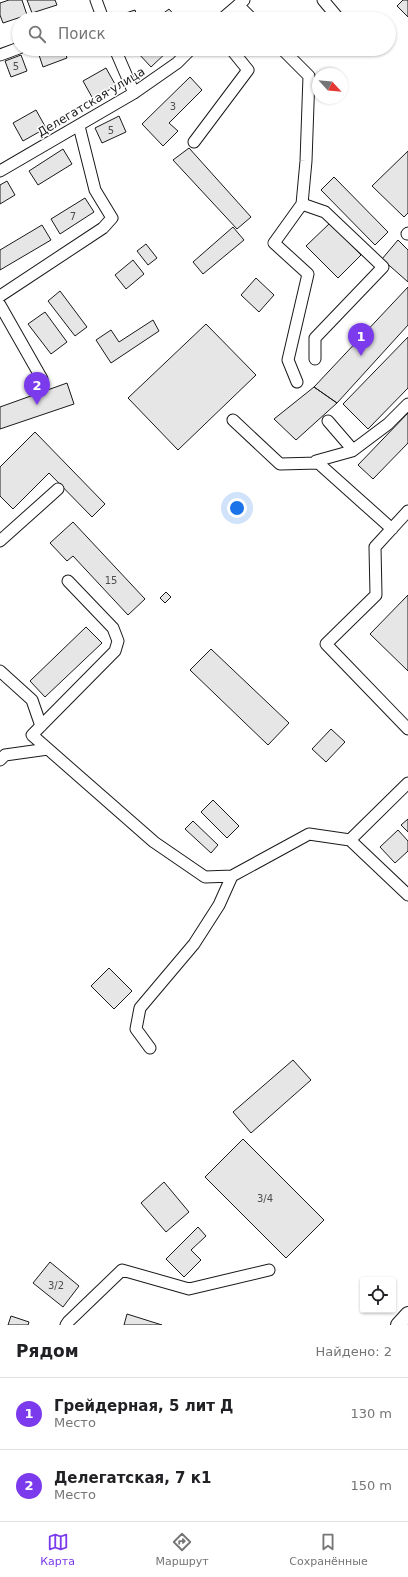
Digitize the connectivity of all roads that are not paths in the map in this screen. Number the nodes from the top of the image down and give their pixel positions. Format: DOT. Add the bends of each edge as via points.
graph roads {
  1 [pos="96,0"];
  2 [pos="323,0"];
  3 [pos="241,3"];
  4 [pos="100,12"];
  5 [pos="230,12"];
  6 [pos="247,12"];
  7 [pos="333,12"];
  8 [pos="12,51"];
  9 [pos="0,55"];
  10 [pos="119,56"];
  11 [pos="184,56"];
  12 [pos="237,56"];
  13 [pos="289,56"];
  14 [pos="134,93"];
  15 [pos="79,126"];
  16 [pos="194,142"];
  17 [pos="0,171"];
  18 [pos="302,204"];
  19 [pos="0,296"];
  20 [pos="0,305"];
  21 [pos="315,359"];
  22 [pos="42,379"];
  23 [pos="296,382"];
  24 [pos="408,404"];
  25 [pos="234,420"];
  26 [pos="328,421"];
  27 [pos="353,450"];
  28 [pos="318,463"];
  29 [pos="58,489"];
  30 [pos="408,511"];
  31 [pos="392,529"];
  32 [pos="0,541"];
  33 [pos="68,581"];
  34 [pos="0,671"];
  35 [pos="41,726"];
  36 [pos="408,729"];
  37 [pos="48,749"];
  38 [pos="0,760"];
  39 [pos="408,783"];
  40 [pos="350,840"];
  41 [pos="232,876"];
  42 [pos="408,894"];
  43 [pos="150,1048"];
  44 [pos="269,1270"];
  45 [pos="408,1314"];
  46 [pos="66,1325"];
  47 [pos="398,1325"];
  1 -- 4 [label="street"];
  2 -- 7 [label="street"];
  3 -- 5 [label="street"];
  3 -- 6 [label="street"];
  8 -- 9 [label="street"];
  10 -- 14 [label="street"];
  11 -- 14 [label="street, Делегатская улица"];
  12 -- 16 [label="street" via="248,70"];
  13 -- 18 [label="street" via="309,76"];
  14 -- 15 [label="street, Делегатская улица"];
  15 -- 17 [label="street, Делегатская улица"];
  15 -- 19 [label="street" via="95,190 112,218 103,228"];
  18 -- 21 [label="street" via="325,212 383,267 315,338"];
  18 -- 23 [label="street" via="274,243 308,274 288,360"];
  20 -- 22 [label="street"];
  24 -- 27 [label="street" via="388,424"];
  25 -- 28 [label="street" via="280,464"];
  26 -- 27 [label="street"];
  27 -- 28 [label="street" via="316,461"];
  28 -- 31 [label="street"];
  29 -- 32 [label="street"];
  30 -- 31 [label="street"];
  31 -- 36 [label="street" via="375,547 376,595 326,644"];
  33 -- 35 [label="street" via="113,628 118,640 115,651"];
  34 -- 35 [label="street" via="32,700"];
  35 -- 37 [label="street" via="32,735"];
  37 -- 38 [label="street" via="5,755"];
  37 -- 41 [label="street" via="154,842 205,877"];
  39 -- 40 [label="street"];
  40 -- 41 [label="street" via="309,834"];
  40 -- 42 [label="street"];
  41 -- 43 [label="street" via="219,905 194,944 140,1008 136,1029"];
  44 -- 46 [label="street" via="189,1288 122,1270"];
  45 -- 47 [label="main road"];
}
